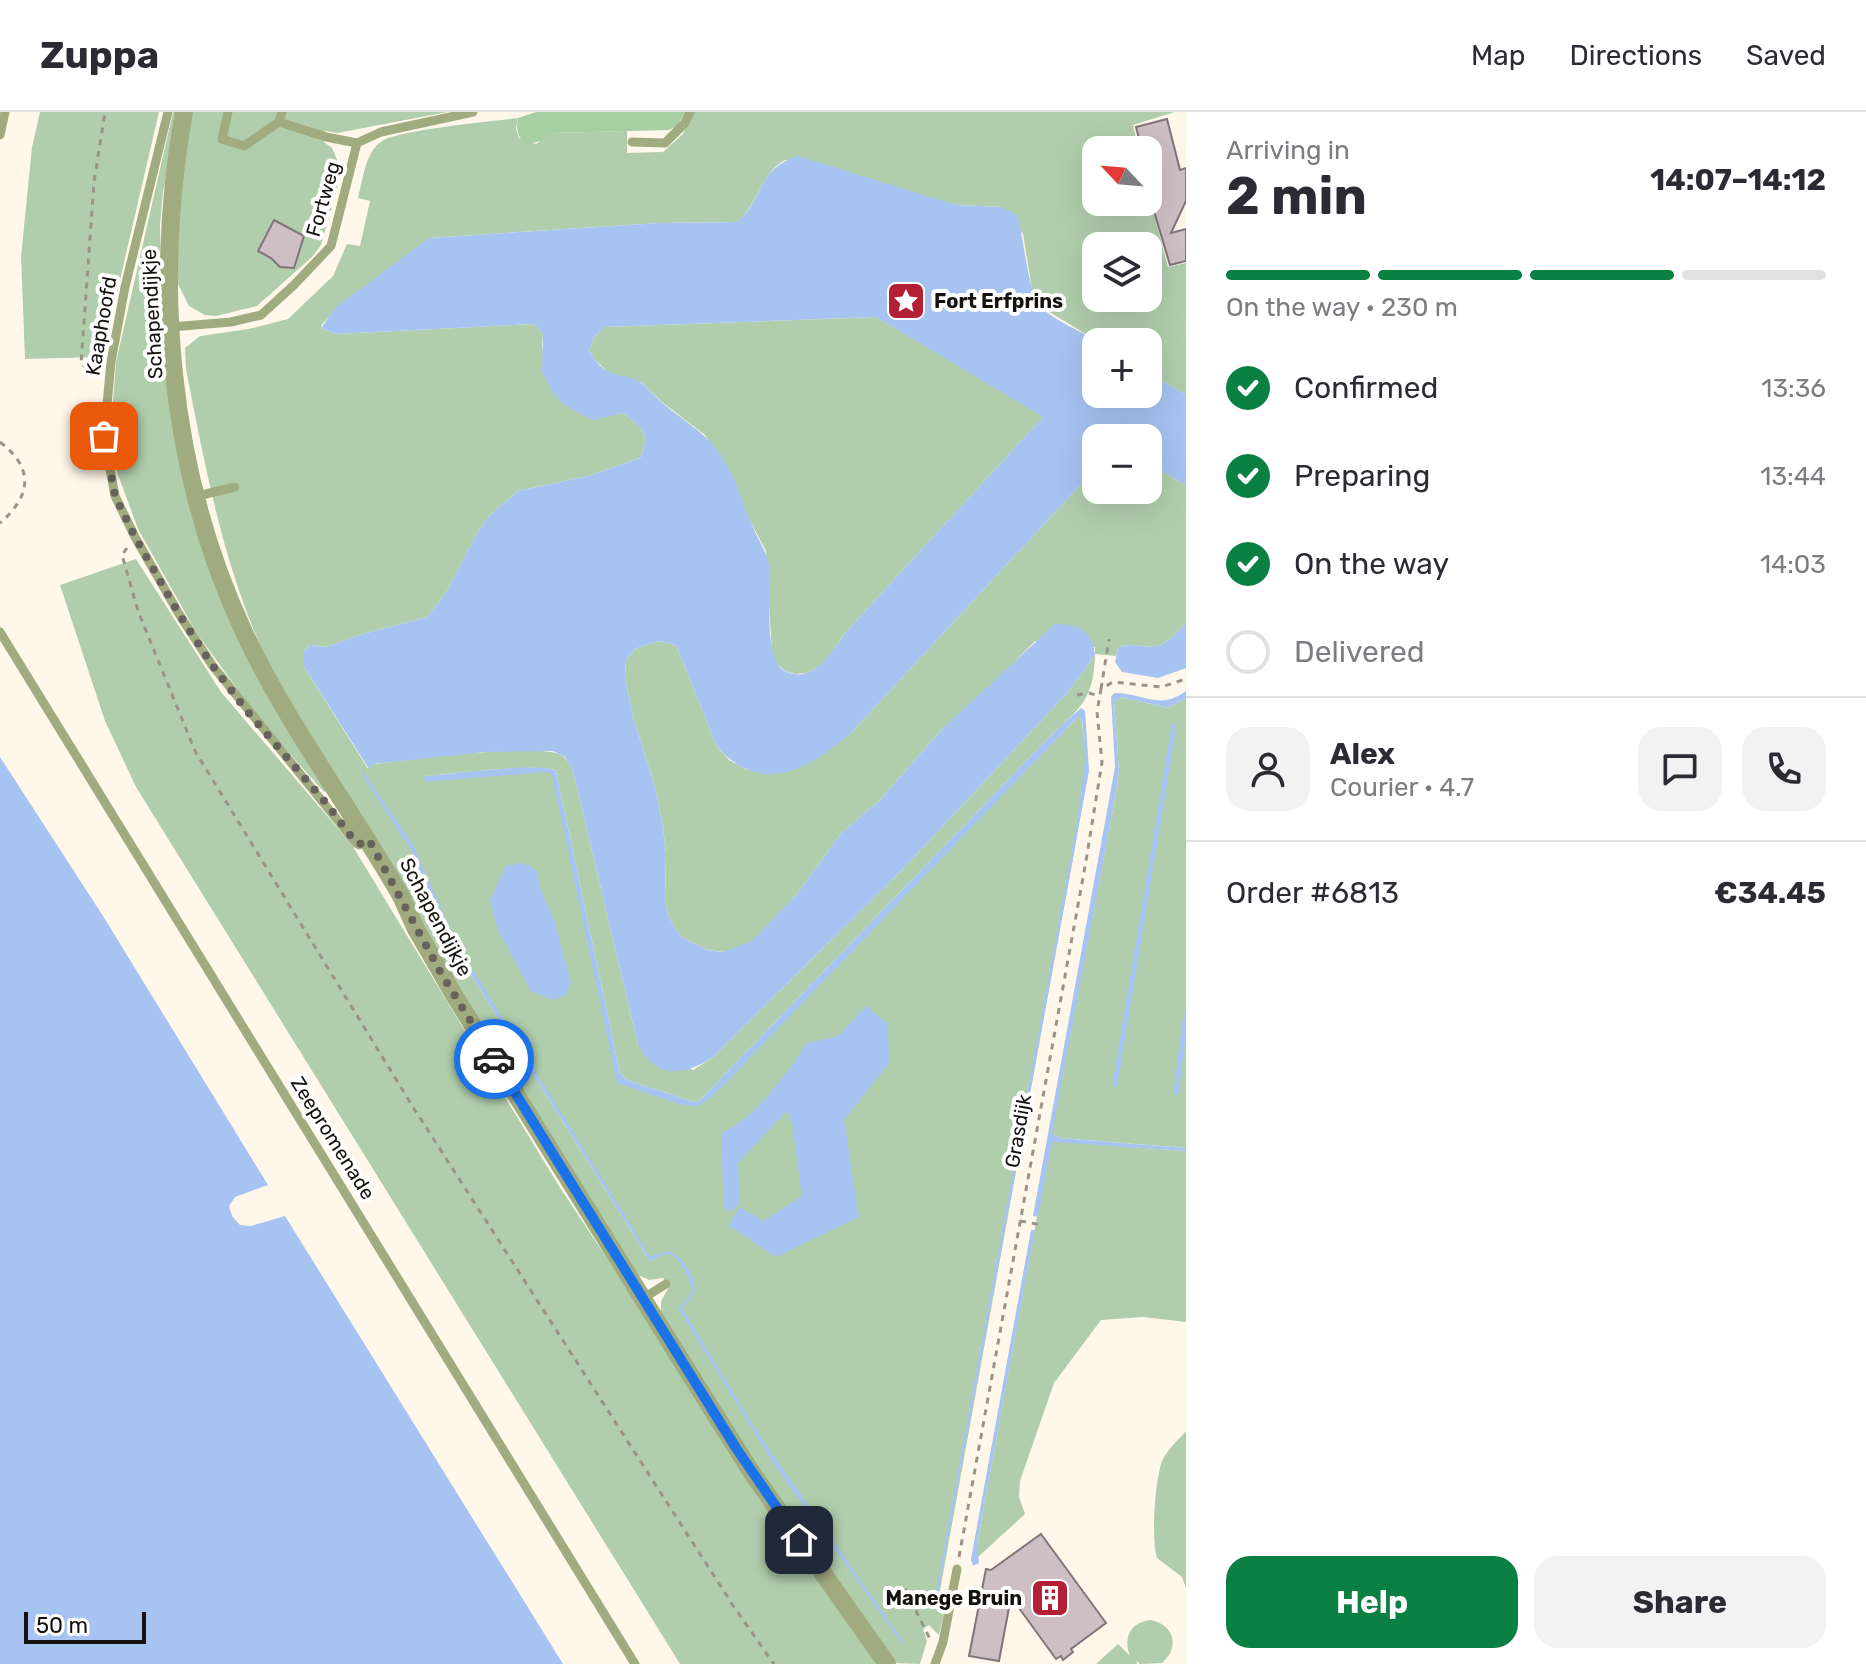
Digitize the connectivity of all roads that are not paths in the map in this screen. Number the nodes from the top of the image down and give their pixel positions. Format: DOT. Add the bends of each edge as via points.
graph roads {
  1 [pos="5,112"];
  2 [pos="168,112"];
  3 [pos="184,112"];
  4 [pos="228,112"];
  5 [pos="473,112"];
  6 [pos="690,112"];
  7 [pos="280,117"];
  8 [pos="0,135"];
  9 [pos="632,142"];
  10 [pos="357,143"];
  11 [pos="170,327"];
  12 [pos="235,487"];
  13 [pos="197,496"];
  14 [pos="0,632"];
  15 [pos="369,840"];
  16 [pos="666,1284"];
  17 [pos="642,1299"];
  18 [pos="957,1569"];
  19 [pos="937,1660"];
  20 [pos="635,1664"];
  21 [pos="887,1664"];
  1 -- 8 [label="lane"];
  2 -- 15 [label="lane, Kaaphoofd" via="108,381 104,436 115,496 212,665 356,843"];
  3 -- 11 [label="street, Schapendijkje" via="170,216"];
  4 -- 7 [label="lane" via="222,139 244,146"];
  5 -- 10 [label="lane, Fortweg" via="381,132"];
  6 -- 9 [label="lane" via="665,143"];
  7 -- 10 [label="lane" via="326,137"];
  10 -- 11 [label="lane, Fortweg" via="331,246 294,285 261,315"];
  11 -- 13 [label="street, Schapendijkje"];
  12 -- 13 [label="lane"];
  13 -- 15 [label="street, Schapendijkje" via="243,631 281,702"];
  14 -- 20 [label="lane, Zeepromenade"];
  15 -- 17 [label="street, Schapendijkje" via="448,986"];
  16 -- 17 [label="lane"];
  17 -- 21 [label="street, Schapendijkje" via="752,1473"];
  18 -- 19 [label="lane"];
}
